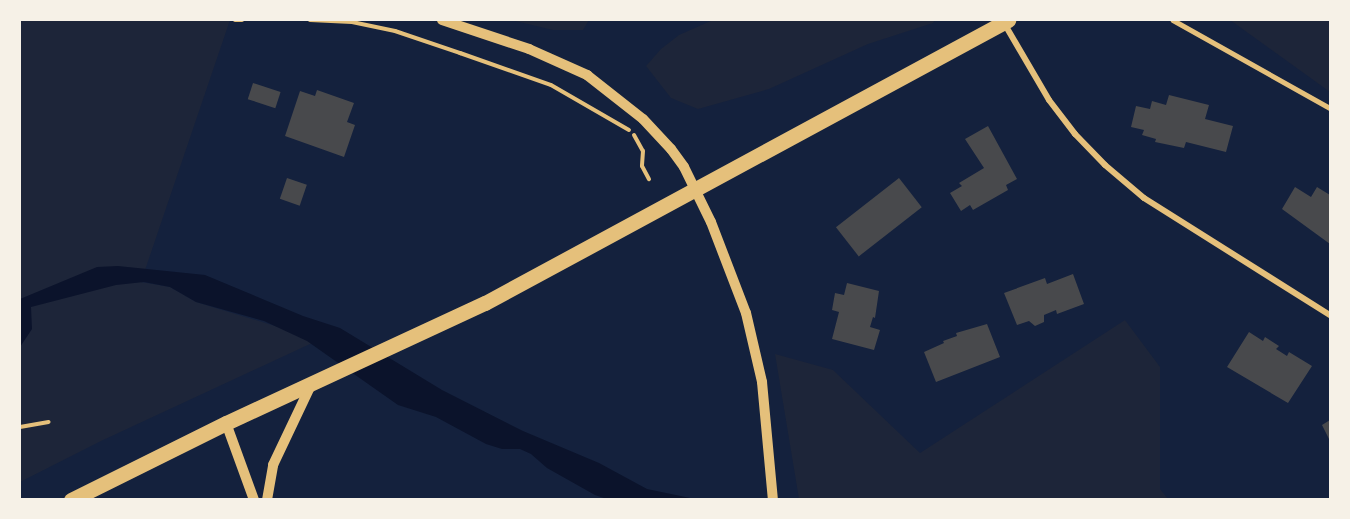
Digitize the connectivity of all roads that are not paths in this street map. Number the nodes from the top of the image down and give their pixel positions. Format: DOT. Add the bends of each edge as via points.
graph roads {
  1 [pos="442,20"];
  2 [pos="1173,20"];
  3 [pos="1006,21"];
  4 [pos="1330,108"];
  5 [pos="696,190"];
  6 [pos="1330,315"];
  7 [pos="311,385"];
  8 [pos="226,423"];
  9 [pos="71,500"];
  10 [pos="254,500"];
  11 [pos="267,500"];
  12 [pos="773,500"];
  1 -- 5 [label="street" via="529,49 587,75 658,134"];
  2 -- 4 [label="lane"];
  3 -- 5 [label="main road"];
  3 -- 6 [label="street" via="1049,100 1105,165 1144,198"];
  5 -- 7 [label="main road" via="485,303"];
  5 -- 12 [label="street" via="723,250 753,337 762,382"];
  7 -- 8 [label="main road"];
  7 -- 11 [label="street" via="273,465"];
  8 -- 9 [label="main road"];
  8 -- 10 [label="street"];
}
